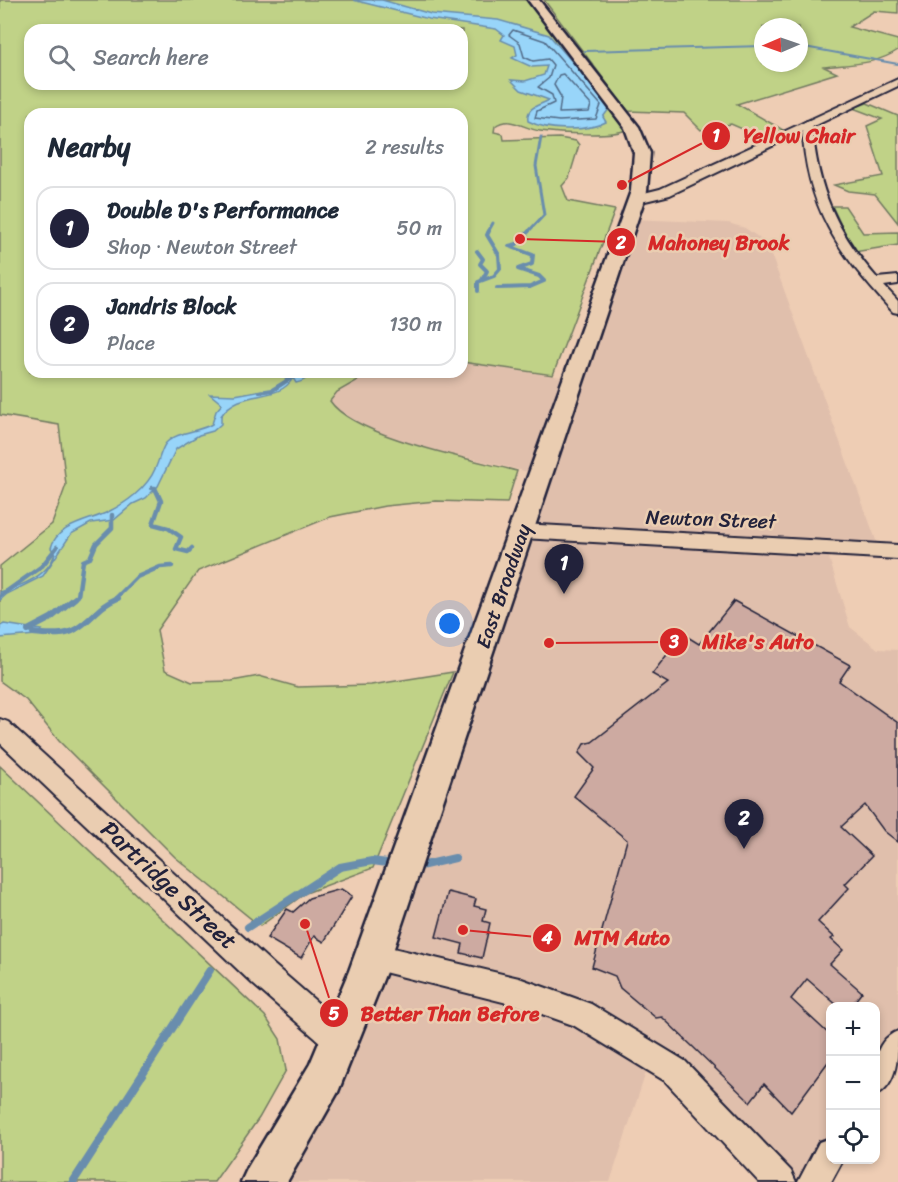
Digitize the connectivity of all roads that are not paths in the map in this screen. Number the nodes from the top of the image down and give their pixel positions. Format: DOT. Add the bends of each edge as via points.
graph roads {
  1 [pos="533,0"];
  2 [pos="898,82"];
  3 [pos="807,124"];
  4 [pos="637,199"];
  5 [pos="898,280"];
  6 [pos="873,283"];
  7 [pos="898,309"];
  8 [pos="522,531"];
  9 [pos="898,552"];
  10 [pos="0,729"];
  11 [pos="372,956"];
  12 [pos="339,1040"];
  13 [pos="898,1046"];
  14 [pos="880,1074"];
  15 [pos="826,1162"];
  16 [pos="263,1182"];
  17 [pos="780,1182"];
  18 [pos="814,1182"];
  1 -- 4 [label="main road, East Broadway" via="632,127 642,153"];
  2 -- 3 [label="street"];
  3 -- 4 [label="street" via="665,192"];
  3 -- 6 [label="street" via="810,159 825,212 847,252"];
  4 -- 8 [label="main road, East Broadway"];
  5 -- 6 [label="street"];
  6 -- 7 [label="street"];
  8 -- 9 [label="street, Newton Street"];
  8 -- 11 [label="main road, East Broadway"];
  10 -- 12 [label="street, Partridge Street"];
  11 -- 12 [label="main road, East Broadway"];
  11 -- 17 [label="street" via="519,992 581,1014 675,1071"];
  12 -- 16 [label="main road, East Broadway" via="324,1078"];
  13 -- 14 [label="street"];
  15 -- 18 [label="street"];
}
